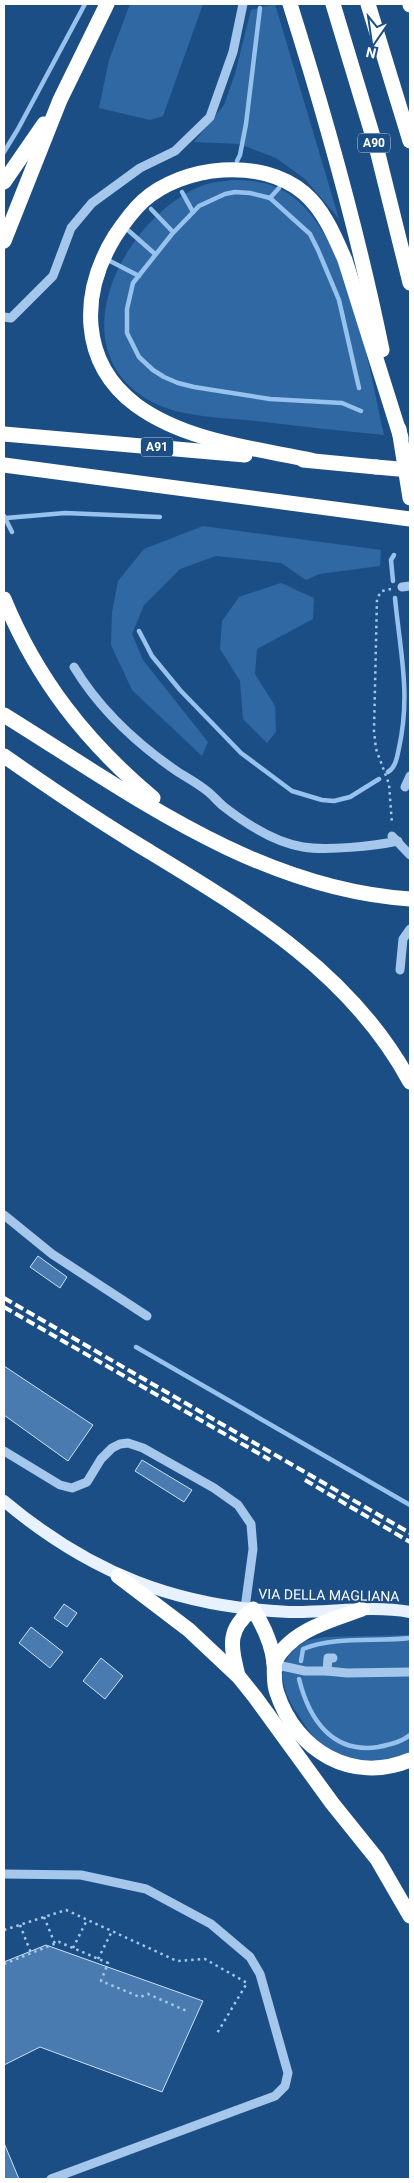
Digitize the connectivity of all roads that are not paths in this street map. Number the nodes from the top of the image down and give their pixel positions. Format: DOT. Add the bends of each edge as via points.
graph roads {
  1 [pos="107,4"];
  2 [pos="243,4"];
  3 [pos="290,4"];
  4 [pos="333,4"];
  5 [pos="368,4"];
  6 [pos="60,100"];
  7 [pos="410,141"];
  8 [pos="4,182"];
  9 [pos="4,240"];
  10 [pos="410,283"];
  11 [pos="4,317"];
  12 [pos="4,434"];
  13 [pos="400,438"];
  14 [pos="311,460"];
  15 [pos="4,465"];
  16 [pos="410,470"];
  17 [pos="410,498"];
  18 [pos="410,519"];
  19 [pos="4,599"];
  20 [pos="74,667"];
  21 [pos="4,714"];
  22 [pos="4,756"];
  23 [pos="410,776"];
  24 [pos="404,787"];
  25 [pos="215,842"];
  26 [pos="410,855"];
  27 [pos="410,899"];
  28 [pos="410,928"];
  29 [pos="400,970"];
  30 [pos="410,1082"];
  31 [pos="4,1215"];
  32 [pos="147,1316"];
  33 [pos="4,1451"];
  34 [pos="4,1501"];
  35 [pos="118,1576"];
  36 [pos="249,1609"];
  37 [pos="362,1609"];
  38 [pos="410,1612"];
  39 [pos="333,1658"];
  40 [pos="273,1668"];
  41 [pos="327,1671"];
  42 [pos="410,1672"];
  43 [pos="239,1677"];
  44 [pos="410,1760"];
  45 [pos="4,1874"];
  46 [pos="410,1916"];
  47 [pos="51,2179"];
  1 -- 6 [label="highway"];
  2 -- 11 [label="street" via="233,52 210,117 175,151 140,168 92,203 71,228 53,276 11,318"];
  3 -- 13 [label="highway" via="318,90 362,254"];
  4 -- 10 [label="highway, A90" via="376,150"];
  5 -- 7 [label="highway, A90"];
  6 -- 8 [label="highway"];
  6 -- 9 [label="highway"];
  12 -- 14 [label="highway, A91"];
  13 -- 14 [label="highway" via="345,260 334,235 299,189 279,178 234,169 209,172 160,190 143,200 106,252 96,278 91,329 96,353 104,369 130,400 165,421 232,444"];
  13 -- 17 [label="highway"];
  14 -- 16 [label="highway, A91, bridge"];
  15 -- 18 [label="highway"];
  19 -- 25 [label="highway" via="35,664 86,733 148,795"];
  20 -- 26 [label="street" via="90,692 120,726 263,834 303,847 380,845 395,839"];
  21 -- 25 [label="highway" via="159,811"];
  22 -- 30 [label="highway" via="292,944 358,1006 389,1045"];
  23 -- 24 [label="street"];
  25 -- 27 [label="highway" via="307,880 352,891"];
  28 -- 29 [label="street" via="403,939"];
  31 -- 32 [label="street" via="52,1254"];
  33 -- 36 [label="street" via="72,1488 87,1482 100,1459 112,1448 128,1443 143,1448 214,1488 238,1506 250,1524 253,1548"];
  34 -- 35 [label="main road, VIA DELLA MAGLIANA" via="49,1535"];
  35 -- 36 [label="main road, VIA DELLA MAGLIANA" via="170,1594"];
  35 -- 43 [label="highway" via="189,1630"];
  36 -- 37 [label="main road, VIA DELLA MAGLIANA" via="303,1612"];
  36 -- 40 [label="highway" via="264,1629"];
  36 -- 43 [label="highway" via="233,1633"];
  37 -- 38 [label="main road, VIA DELLA MAGLIANA"];
  37 -- 40 [label="highway" via="297,1636 284,1646"];
  39 -- 41 [label="street" via="328,1658"];
  40 -- 41 [label="street"];
  40 -- 44 [label="highway" via="274,1684 282,1705 305,1740 319,1752 345,1764 368,1769"];
  41 -- 42 [label="street"];
  43 -- 46 [label="highway" via="377,1859"];
  45 -- 47 [label="street" via="81,1875 146,1889 211,1924 250,1956 260,1974 288,2073 285,2086 275,2096"];
}
